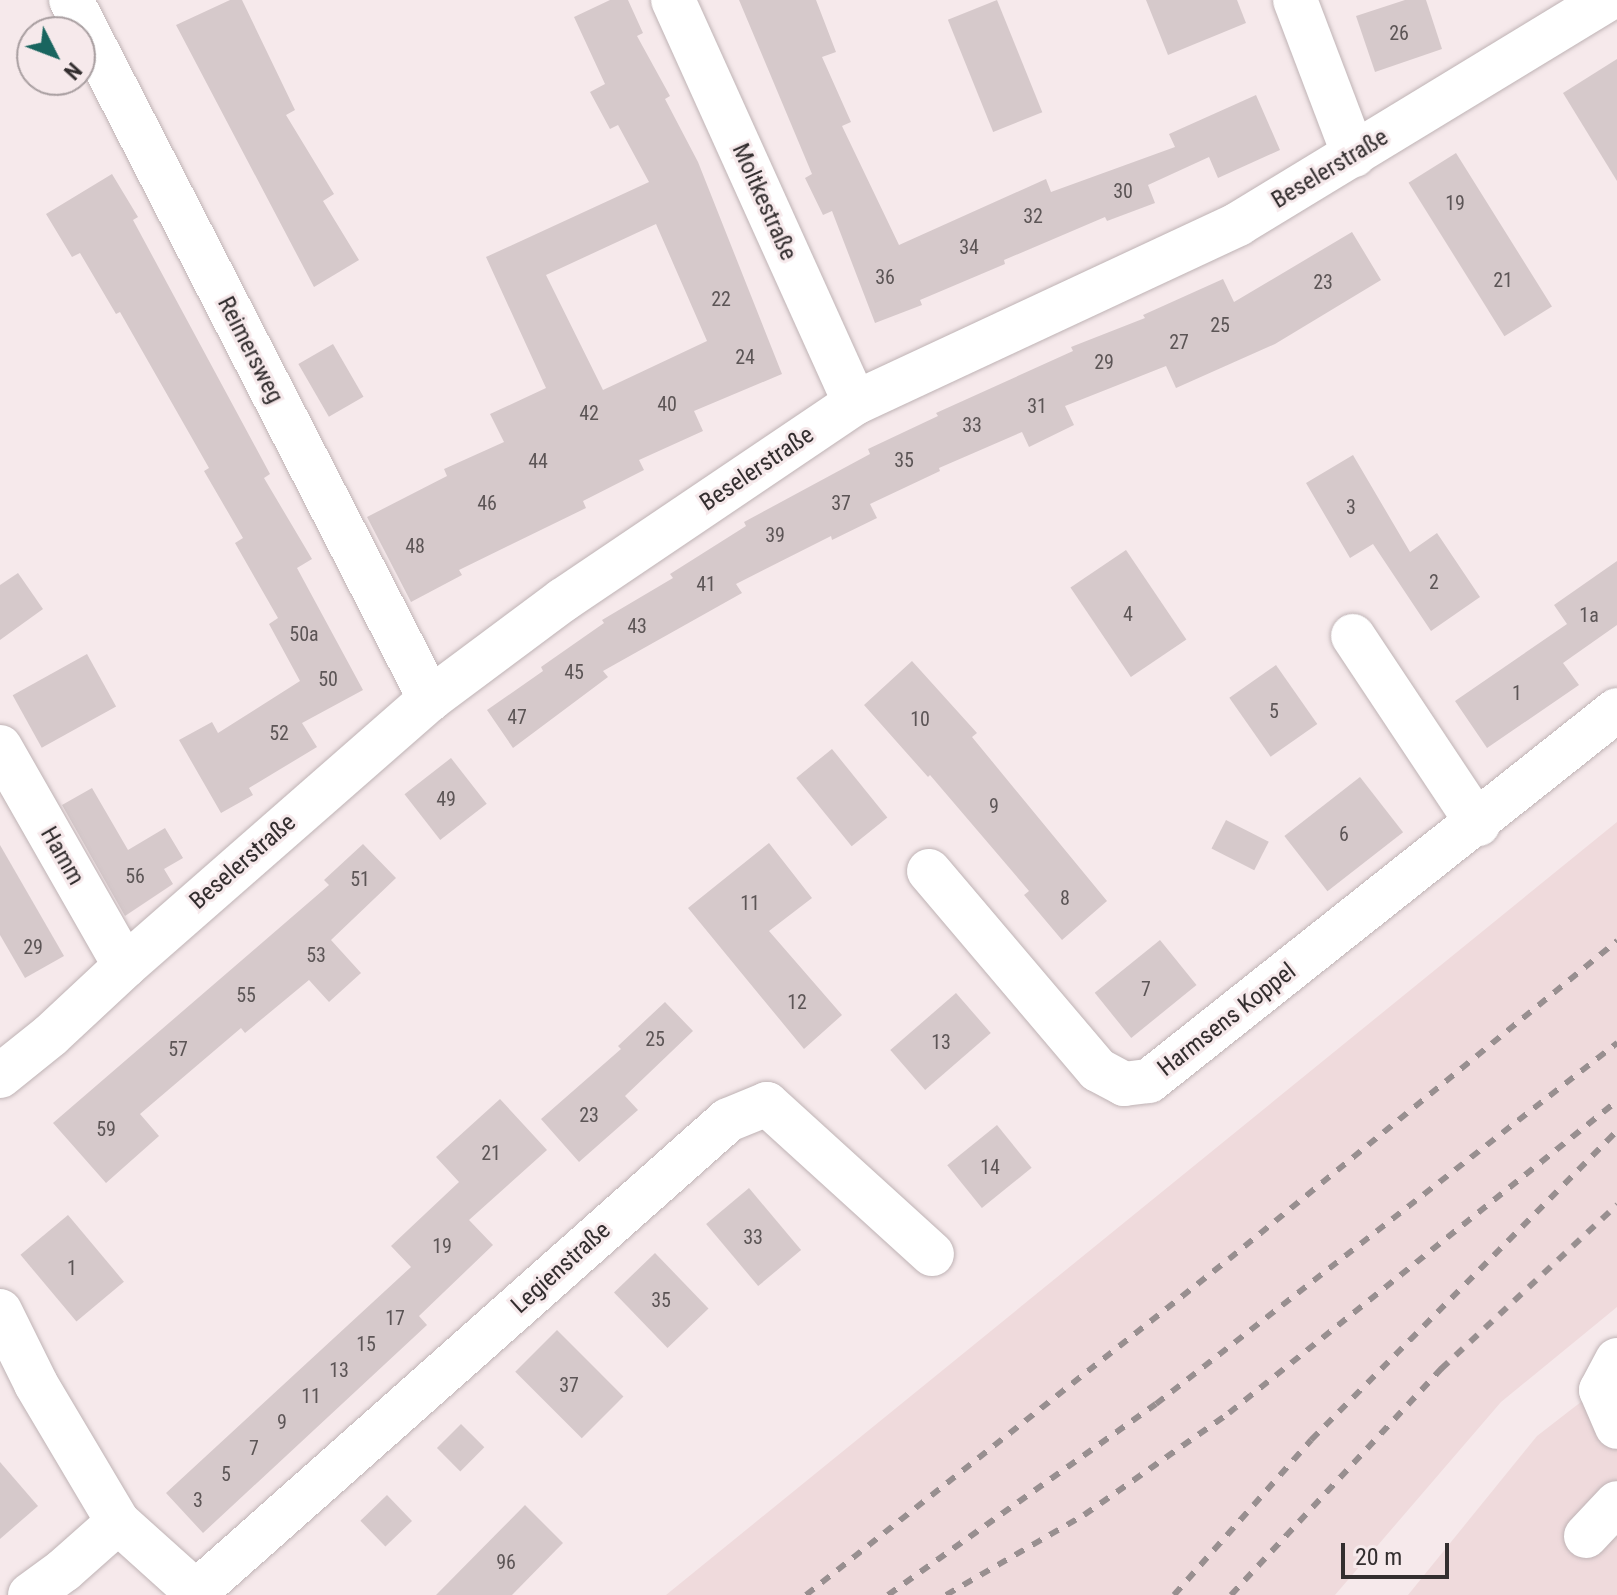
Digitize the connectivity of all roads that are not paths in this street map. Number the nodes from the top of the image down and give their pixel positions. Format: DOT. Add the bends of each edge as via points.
graph roads {
  1 [pos="71,0"];
  2 [pos="673,0"];
  3 [pos="1295,0"];
  4 [pos="1607,0"];
  5 [pos="1354,155"];
  6 [pos="855,403"];
  7 [pos="1353,636"];
  8 [pos="430,699"];
  9 [pos="1617,710"];
  10 [pos="0,747"];
  11 [pos="1478,824"];
  12 [pos="929,871"];
  13 [pos="125,966"];
  14 [pos="0,1076"];
  15 [pos="932,1254"];
  16 [pos="0,1311"];
  17 [pos="1617,1360"];
  18 [pos="1617,1427"];
  19 [pos="1617,1503"];
  20 [pos="118,1522"];
  21 [pos="1586,1536"];
  22 [pos="197,1593"];
  23 [pos="30,1595"];
  1 -- 8 [label="street, Reimersweg"];
  2 -- 6 [label="street, Moltkestraße"];
  3 -- 5 [label="street"];
  4 -- 5 [label="street, Beselerstraße"];
  5 -- 6 [label="street, Beselerstraße" via="1238,224"];
  6 -- 8 [label="street, Beselerstraße" via="563,600"];
  7 -- 11 [label="street"];
  8 -- 13 [label="street, Beselerstraße"];
  9 -- 11 [label="street, Harmsens Koppel"];
  10 -- 13 [label="street, Hamm"];
  11 -- 12 [label="street, Harmsens Koppel" via="1149,1081 1124,1084 1098,1070"];
  13 -- 14 [label="street, Beselerstraße"];
  15 -- 22 [label="street, Legienstraße" via="767,1104 728,1120"];
  16 -- 20 [label="street, Legienstraße" via="36,1384"];
  17 -- 18 [label="street" via="1601,1390"];
  19 -- 21 [label="street"];
  20 -- 22 [label="street, Legienstraße"];
  20 -- 23 [label="street"];
}
